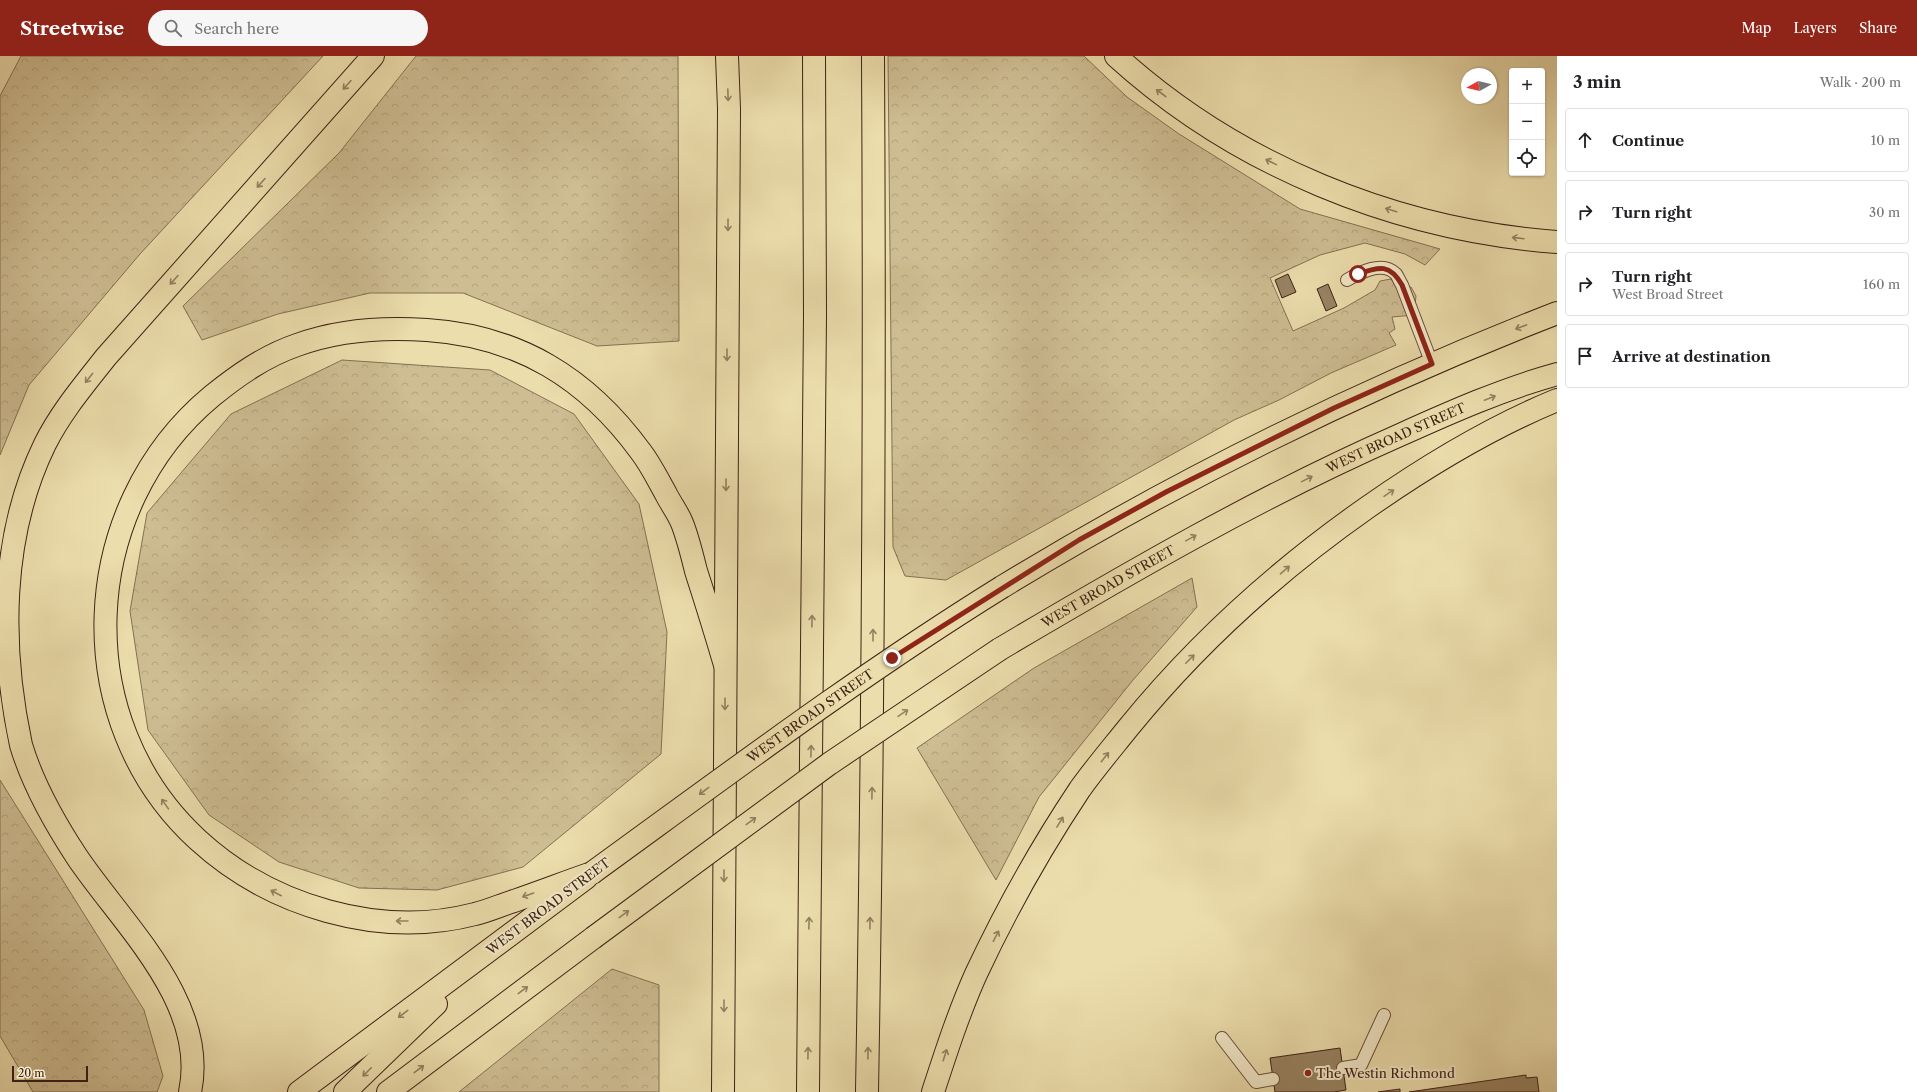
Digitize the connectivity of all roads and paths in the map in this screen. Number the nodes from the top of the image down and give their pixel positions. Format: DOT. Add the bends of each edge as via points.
graph roads {
  1 [pos="373,56"];
  2 [pos="727,56"];
  3 [pos="814,56"];
  4 [pos="873,56"];
  5 [pos="1116,56"];
  6 [pos="1557,242"];
  7 [pos="1347,280"];
  8 [pos="1557,313"];
  9 [pos="1432,364"];
  10 [pos="1557,374"];
  11 [pos="1557,400"];
  12 [pos="725,665"];
  13 [pos="592,873"];
  14 [pos="495,946"];
  15 [pos="1384,1015"];
  16 [pos="1222,1038"];
  17 [pos="1343,1068"];
  18 [pos="1273,1079"];
  19 [pos="190,1092"];
  20 [pos="299,1092"];
  21 [pos="345,1092"];
  22 [pos="388,1092"];
  23 [pos="723,1092"];
  24 [pos="808,1092"];
  25 [pos="867,1092"];
  26 [pos="933,1092"];
  1 -- 19 [label="main road, one-way" via="106,357 68,405 46,442 35,467 10,545 4,593 3,646 10,704 21,745 47,808 78,858 147,950 170,986 185,1022 191,1051"];
  2 -- 12 [label="main road, one-way" via="729,117"];
  24 -- 3 [label="main road, one-way" via="815,315"];
  25 -- 4 [label="main road, one-way" via="875,314"];
  6 -- 5 [label="main road, one-way" via="1438,224 1322,186 1260,157 1202,123 1148,84"];
  7 -- 9 [label="lane" via="1372,269 1390,270 1396,274"];
  8 -- 9 [label="main road, WEST BROAD STREET, one-way"];
  9 -- 13 [label="main road, WEST BROAD STREET, one-way, bridge" via="1334,408 1166,492 1079,540 1002,587 812,712"];
  22 -- 10 [label="main road, WEST BROAD STREET, one-way, bridge" via="830,764 1000,649 1121,577 1291,486 1366,449 1453,411"];
  26 -- 11 [label="main road, one-way" via="947,1048 976,975 1043,849 1081,788 1153,698 1234,614 1337,529 1424,469 1480,436"];
  13 -- 12 [label="main road, one-way" via="474,914 430,921 388,921 341,914 283,897 251,880 213,854 185,828 145,776 129,745 108,674 104,622 109,572 121,528 132,500 157,456 187,419 230,381 259,362 296,345 338,333 397,328 443,331 506,345 555,367 592,396 643,454 682,524"];
  12 -- 23 [label="main road, one-way"];
  13 -- 14 [label="main road, WEST BROAD STREET"];
  14 -- 20 [label="main road, WEST BROAD STREET, one-way"];
  14 -- 21 [label="main road, one-way"];
  15 -- 17 [label="lane" via="1361,1065"];
  16 -- 18 [label="lane" via="1256,1082"];
}
